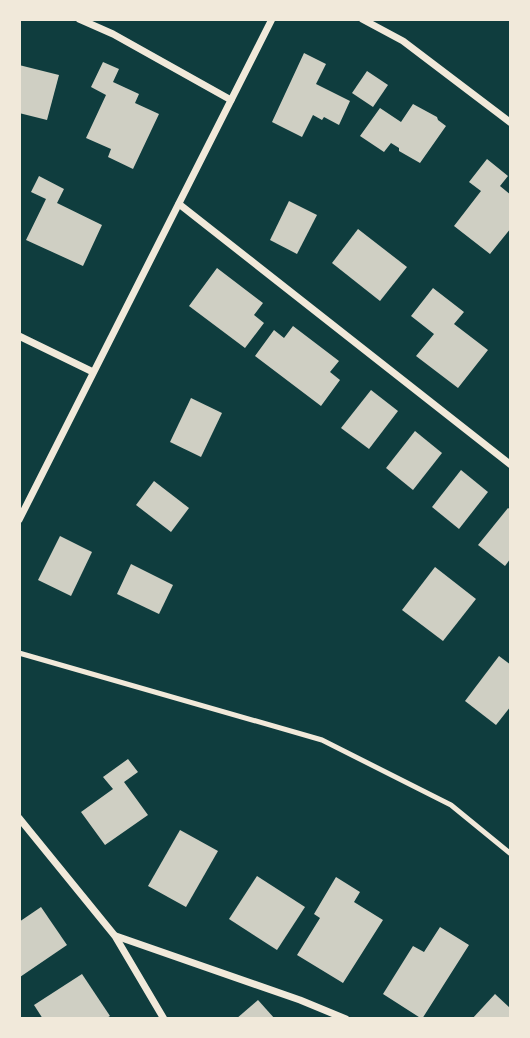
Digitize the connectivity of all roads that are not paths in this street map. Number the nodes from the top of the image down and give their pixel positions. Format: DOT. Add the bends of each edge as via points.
graph roads {
  1 [pos="79,19"];
  2 [pos="272,19"];
  3 [pos="362,19"];
  4 [pos="232,100"];
  5 [pos="511,123"];
  6 [pos="178,204"];
  7 [pos="19,336"];
  8 [pos="93,372"];
  9 [pos="511,465"];
  10 [pos="19,520"];
  11 [pos="19,653"];
  12 [pos="19,818"];
  13 [pos="511,854"];
  14 [pos="115,936"];
  15 [pos="164,1019"];
  16 [pos="346,1019"];
  1 -- 4 [label="street"];
  2 -- 4 [label="street"];
  3 -- 5 [label="street" via="403,41"];
  4 -- 6 [label="street"];
  6 -- 8 [label="street"];
  6 -- 9 [label="street"];
  7 -- 8 [label="street"];
  8 -- 10 [label="street"];
  11 -- 13 [label="lane" via="322,740 450,805"];
  12 -- 14 [label="street"];
  14 -- 15 [label="street"];
  14 -- 16 [label="street"];
}
